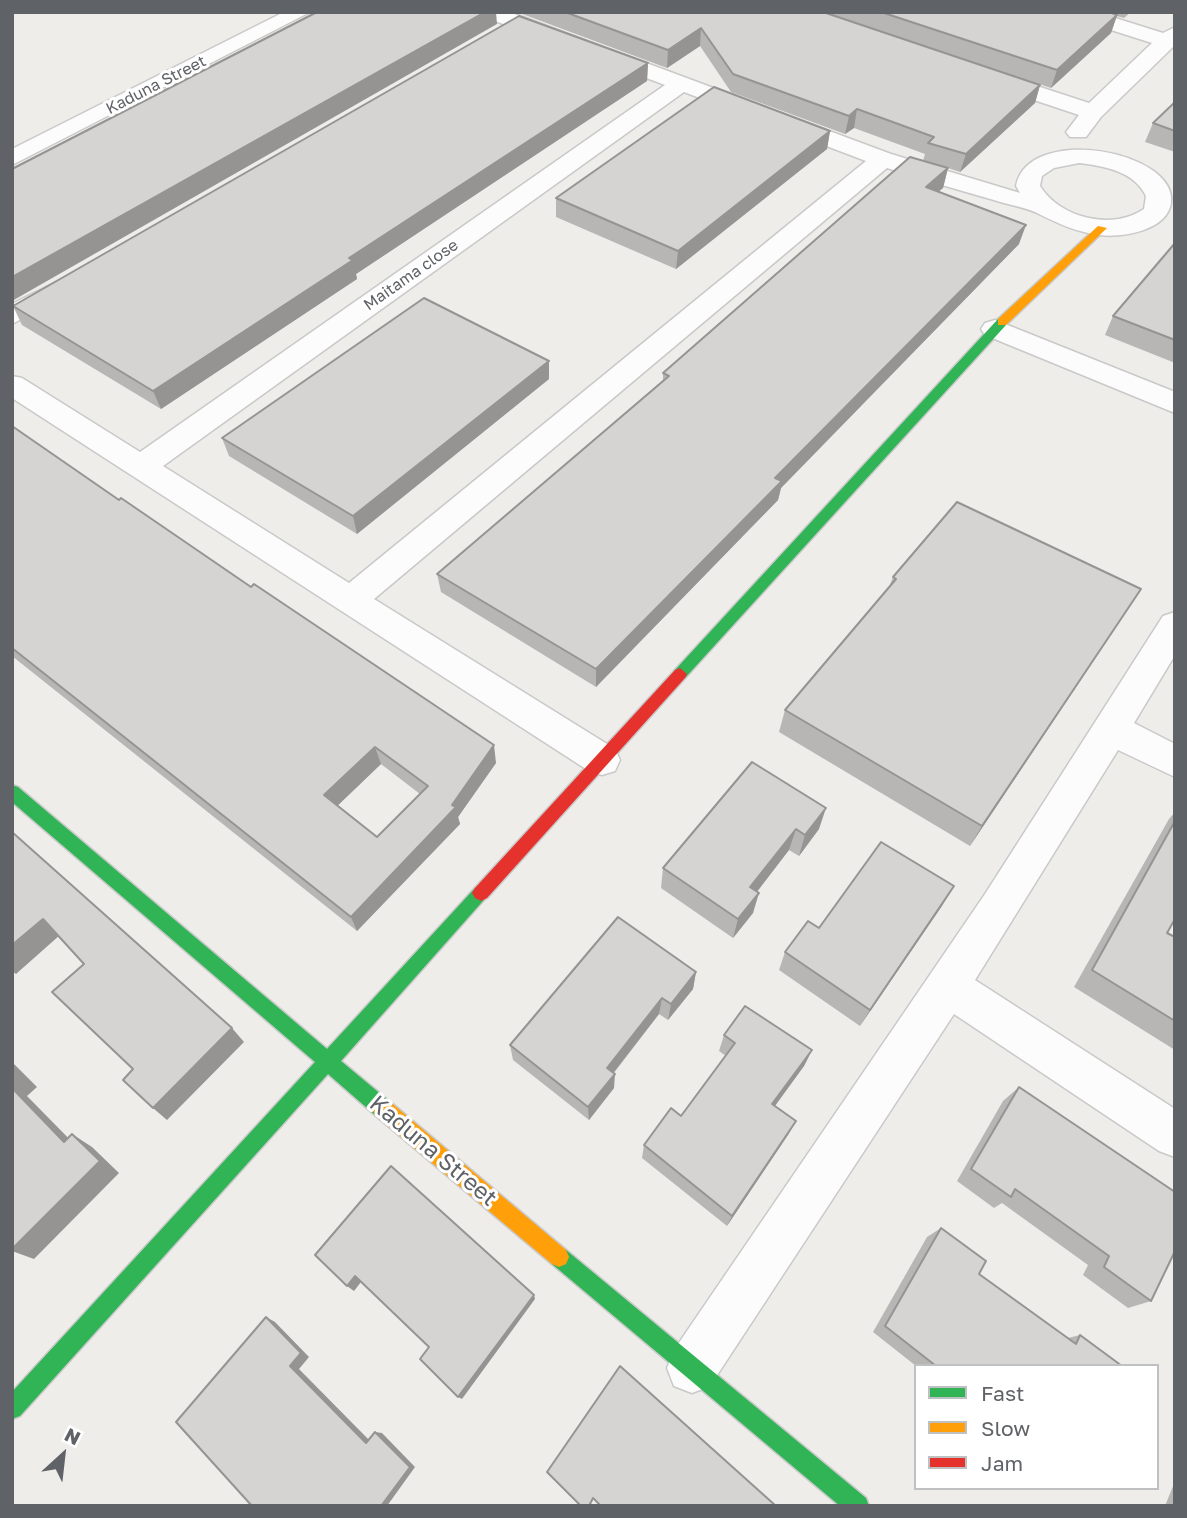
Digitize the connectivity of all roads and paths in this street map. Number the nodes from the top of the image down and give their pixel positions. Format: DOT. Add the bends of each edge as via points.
graph roads {
  1 [pos="300,12"];
  2 [pos="489,12"];
  3 [pos="1073,12"];
  4 [pos="519,23"];
  5 [pos="495,37"];
  6 [pos="1164,43"];
  7 [pos="1175,62"];
  8 [pos="976,73"];
  9 [pos="681,84"];
  10 [pos="1093,111"];
  11 [pos="12,158"];
  12 [pos="1059,158"];
  13 [pos="883,159"];
  14 [pos="1141,174"];
  15 [pos="1175,186"];
  16 [pos="1041,207"];
  17 [pos="1102,228"];
  18 [pos="85,274"];
  19 [pos="12,316"];
  20 [pos="995,329"];
  21 [pos="12,385"];
  22 [pos="1175,404"];
  23 [pos="141,467"];
  24 [pos="350,600"];
  25 [pos="1175,625"];
  26 [pos="1112,729"];
  27 [pos="602,760"];
  28 [pos="1175,762"];
  29 [pos="12,792"];
  30 [pos="948,986"];
  31 [pos="327,1063"];
  32 [pos="1175,1135"];
  33 [pos="692,1368"];
  34 [pos="12,1408"];
  35 [pos="858,1506"];
  1 -- 11 [label="street, Kaduna Street"];
  2 -- 4 [label="street"];
  3 -- 6 [label="street"];
  4 -- 5 [label="street"];
  4 -- 9 [label="street"];
  6 -- 7 [label="street"];
  6 -- 10 [label="street"];
  8 -- 10 [label="street"];
  9 -- 13 [label="street"];
  9 -- 23 [label="street, Maitama close"];
  10 -- 12 [label="street"];
  12 -- 14 [label="street" via="1101,159"];
  12 -- 16 [label="street" via="1031,172 1027,183 1030,195"];
  13 -- 16 [label="street"];
  13 -- 24 [label="street"];
  14 -- 15 [label="street"];
  14 -- 17 [label="street" via="1160,195 1153,216 1123,228"];
  16 -- 17 [label="street" via="1058,217"];
  17 -- 20 [label="street"];
  18 -- 19 [label="street"];
  20 -- 22 [label="street"];
  20 -- 27 [label="street"];
  21 -- 23 [label="street"];
  23 -- 24 [label="street"];
  24 -- 27 [label="street"];
  25 -- 26 [label="street"];
  26 -- 28 [label="street"];
  26 -- 30 [label="street"];
  27 -- 31 [label="street"];
  29 -- 31 [label="street, Kaduna Street"];
  30 -- 32 [label="street"];
  30 -- 33 [label="street"];
  31 -- 33 [label="street, Kaduna Street"];
  31 -- 34 [label="street"];
  33 -- 35 [label="street, Kaduna Street"];
}
